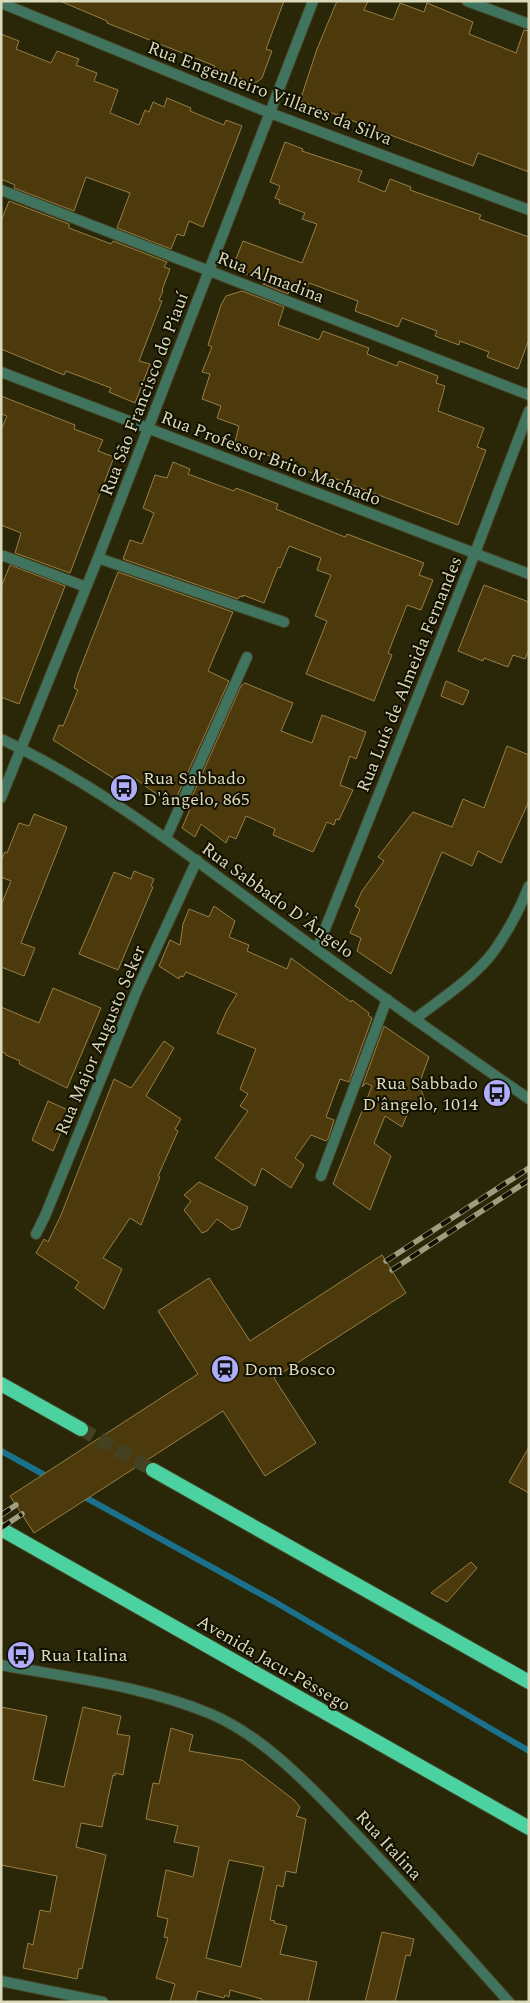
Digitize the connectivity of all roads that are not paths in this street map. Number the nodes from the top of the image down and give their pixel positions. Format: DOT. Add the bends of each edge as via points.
graph roads {
  1 [pos="313,1"];
  2 [pos="467,1"];
  3 [pos="1,3"];
  4 [pos="529,24"];
  5 [pos="270,113"];
  6 [pos="1,190"];
  7 [pos="529,210"];
  8 [pos="210,271"];
  9 [pos="1,372"];
  10 [pos="529,394"];
  11 [pos="529,411"];
  12 [pos="148,429"];
  13 [pos="475,553"];
  14 [pos="2,554"];
  15 [pos="98,558"];
  16 [pos="529,574"];
  17 [pos="86,587"];
  18 [pos="284,622"];
  19 [pos="247,657"];
  20 [pos="1,739"];
  21 [pos="21,748"];
  22 [pos="1,798"];
  23 [pos="166,838"];
  24 [pos="197,860"];
  25 [pos="529,886"];
  26 [pos="317,949"];
  27 [pos="387,999"];
  28 [pos="415,1019"];
  29 [pos="529,1099"];
  30 [pos="321,1176"];
  31 [pos="36,1234"];
  32 [pos="1,1384"];
  33 [pos="81,1429"];
  34 [pos="153,1470"];
  35 [pos="1,1529"];
  36 [pos="1,1665"];
  37 [pos="529,1682"];
  38 [pos="529,1828"];
  39 [pos="1,1982"];
  40 [pos="103,2002"];
  41 [pos="509,2002"];
  1 -- 5 [label="street, Rua São Francisco do Piauí"];
  2 -- 4 [label="street"];
  3 -- 5 [label="street, Rua Engenheiro Villares da Silva"];
  5 -- 7 [label="street, Rua Engenheiro Villares da Silva"];
  5 -- 8 [label="street, Rua São Francisco do Piauí"];
  6 -- 8 [label="street, Rua Almadina"];
  8 -- 10 [label="street, Rua Almadina"];
  8 -- 12 [label="street, Rua São Francisco do Piauí"];
  9 -- 12 [label="street, Rua Professor Brito Machado"];
  11 -- 13 [label="street, Rua Luís de Almeida Fernandes"];
  12 -- 13 [label="street, Rua Professor Brito Machado"];
  12 -- 15 [label="street, Rua São Francisco do Piauí"];
  13 -- 16 [label="street, Rua Professor Brito Machado"];
  13 -- 26 [label="street, Rua Luís de Almeida Fernandes"];
  14 -- 17 [label="street"];
  15 -- 17 [label="street, Rua São Francisco do Piauí"];
  15 -- 18 [label="street"];
  17 -- 21 [label="street, Rua São Francisco do Piauí"];
  19 -- 23 [label="street"];
  20 -- 21 [label="street, Rua Sabbado D'Ângelo"];
  21 -- 22 [label="street, Rua São Francisco do Piauí"];
  21 -- 23 [label="street, Rua Sabbado D'Ângelo" via="93,789"];
  23 -- 24 [label="street, Rua Sabbado D'Ângelo"];
  24 -- 26 [label="street, Rua Sabbado D'Ângelo"];
  24 -- 31 [label="street, Rua Major Augusto Seker" via="137,990"];
  25 -- 28 [label="street" via="494,952"];
  26 -- 27 [label="street, Rua Sabbado D'Ângelo"];
  27 -- 28 [label="street, Rua Sabbado D'Ângelo"];
  27 -- 30 [label="street"];
  28 -- 29 [label="street, Rua Sabbado D'Ângelo"];
  32 -- 33 [label="highway"];
  34 -- 37 [label="highway"];
  35 -- 38 [label="highway, Avenida Jacu-Pêssego"];
  36 -- 41 [label="street, Rua Italina" via="147,1692 212,1714 247,1734 302,1778 388,1867"];
  39 -- 40 [label="street"];
}
